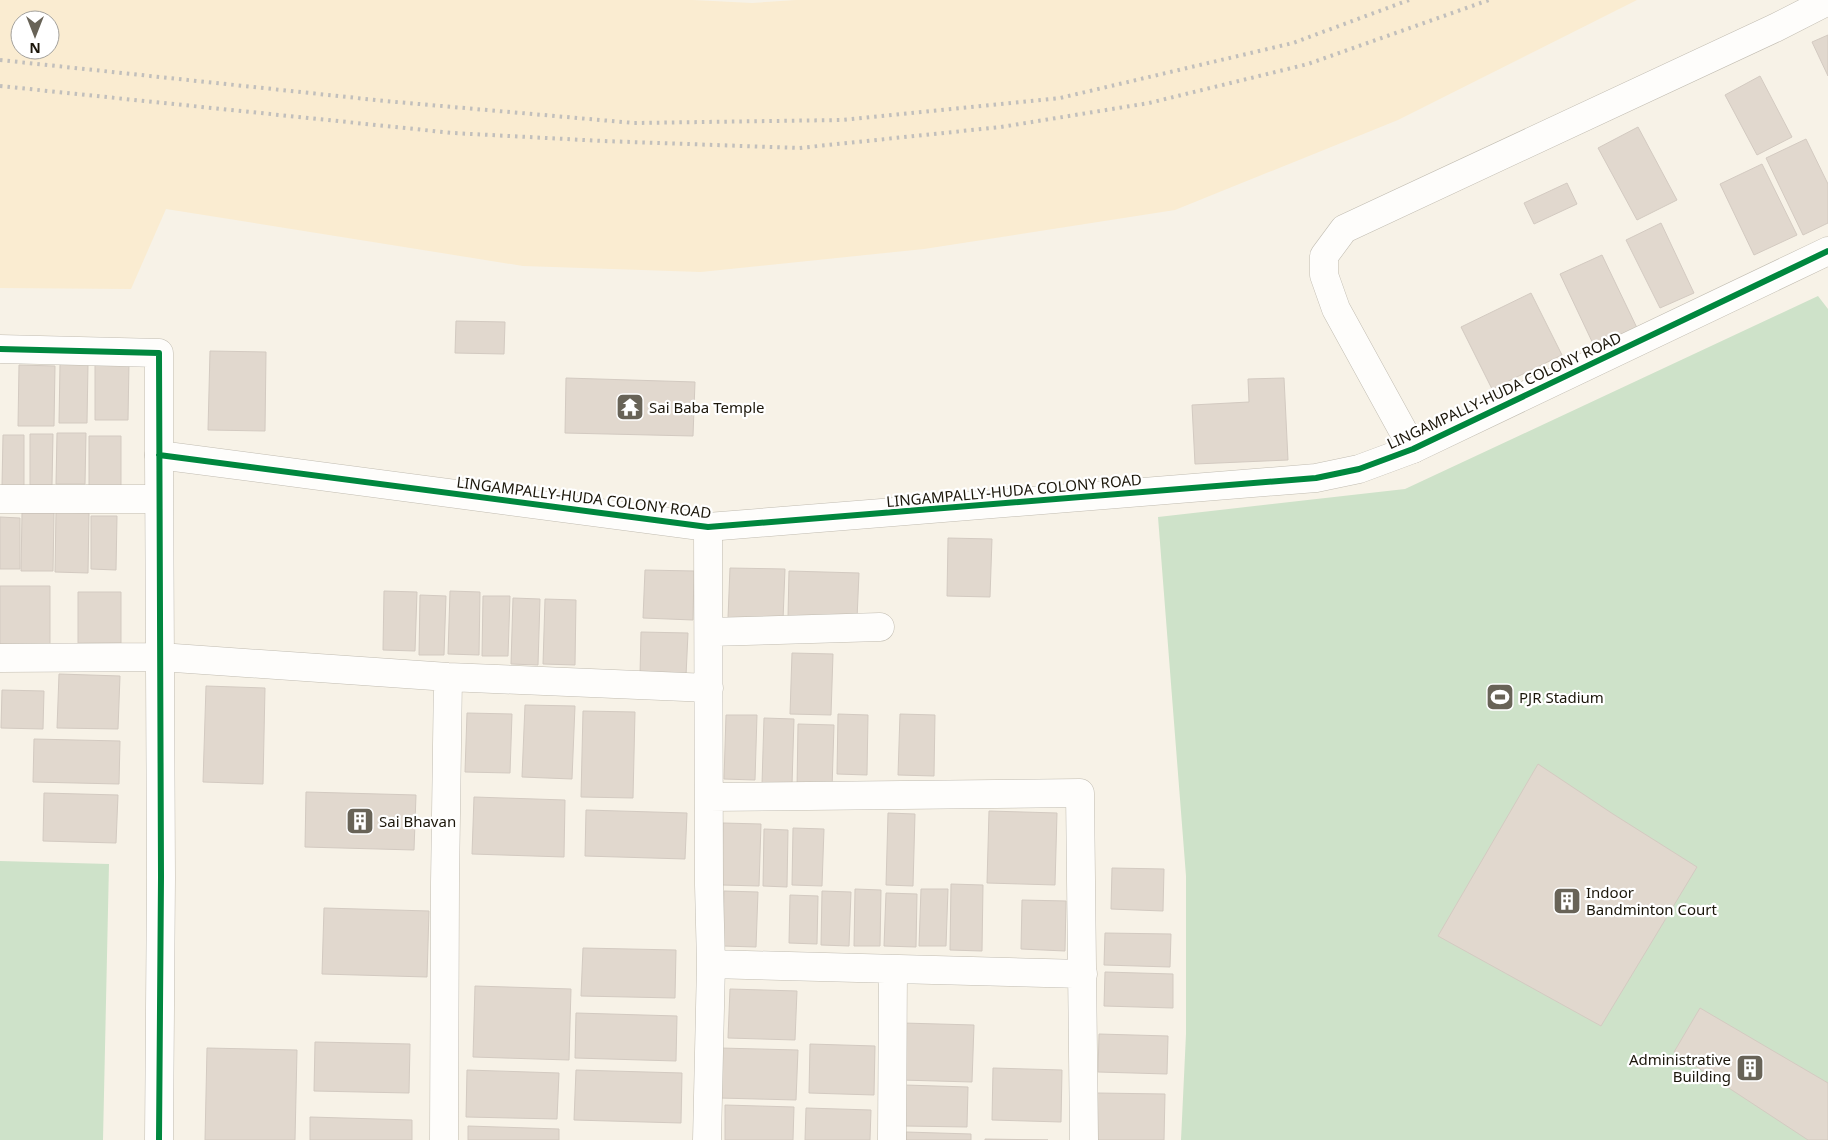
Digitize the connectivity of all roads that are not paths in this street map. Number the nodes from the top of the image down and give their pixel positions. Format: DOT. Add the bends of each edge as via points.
graph roads {
  1 [pos="1828,1"];
  2 [pos="1828,251"];
  3 [pos="0,349"];
  4 [pos="1413,449"];
  5 [pos="158,455"];
  6 [pos="0,499"];
  7 [pos="159,499"];
  8 [pos="708,527"];
  9 [pos="880,627"];
  10 [pos="709,632"];
  11 [pos="160,657"];
  12 [pos="0,658"];
  13 [pos="448,677"];
  14 [pos="709,688"];
  15 [pos="709,797"];
  16 [pos="711,964"];
  17 [pos="893,969"];
  18 [pos="1083,974"];
  19 [pos="159,1140"];
  20 [pos="444,1140"];
  21 [pos="707,1140"];
  22 [pos="892,1140"];
  23 [pos="1084,1140"];
  1 -- 4 [label="street" via="1344,229 1324,256 1324,275 1336,309"];
  2 -- 4 [label="street, LINGAMPALLY-HUDA COLONY ROAD"];
  3 -- 5 [label="street" via="159,353"];
  4 -- 8 [label="street, LINGAMPALLY-HUDA COLONY ROAD" via="1359,469 1316,478"];
  5 -- 7 [label="street"];
  5 -- 8 [label="street, LINGAMPALLY-HUDA COLONY ROAD"];
  6 -- 7 [label="street"];
  7 -- 11 [label="street"];
  8 -- 10 [label="street"];
  9 -- 10 [label="street"];
  10 -- 14 [label="street"];
  11 -- 12 [label="street"];
  11 -- 13 [label="street"];
  11 -- 19 [label="street"];
  13 -- 14 [label="street"];
  13 -- 20 [label="street"];
  14 -- 15 [label="street"];
  15 -- 16 [label="street"];
  15 -- 18 [label="street" via="1080,793"];
  16 -- 17 [label="street"];
  16 -- 21 [label="street"];
  17 -- 18 [label="street"];
  17 -- 22 [label="street"];
  18 -- 23 [label="street"];
}
